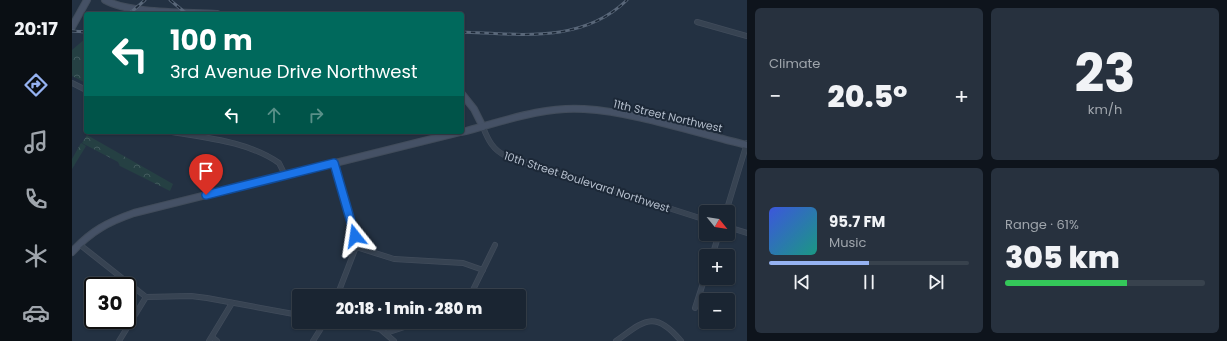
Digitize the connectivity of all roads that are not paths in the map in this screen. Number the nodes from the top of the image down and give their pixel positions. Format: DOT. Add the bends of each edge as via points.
graph roads {
  1 [pos="87,0"];
  2 [pos="105,0"];
  3 [pos="184,12"];
  4 [pos="697,22"];
  5 [pos="72,27"];
  6 [pos="747,36"];
  7 [pos="72,83"];
  8 [pos="84,89"];
  9 [pos="464,96"];
  10 [pos="483,127"];
  11 [pos="464,131"];
  12 [pos="183,134"];
  13 [pos="453,134"];
  14 [pos="747,144"];
  15 [pos="334,163"];
  16 [pos="285,175"];
  17 [pos="728,205"];
  18 [pos="699,218"];
  19 [pos="735,229"];
  20 [pos="747,233"];
  21 [pos="79,244"];
  22 [pos="495,245"];
  23 [pos="356,247"];
  24 [pos="72,252"];
  25 [pos="483,270"];
  26 [pos="702,285"];
  27 [pos="340,289"];
  28 [pos="474,289"];
  29 [pos="146,297"];
  30 [pos="232,302"];
  31 [pos="695,308"];
  32 [pos="292,313"];
  33 [pos="321,329"];
  34 [pos="380,329"];
  35 [pos="398,329"];
  36 [pos="386,333"];
  37 [pos="210,339"];
  38 [pos="119,341"];
  39 [pos="217,341"];
  40 [pos="313,341"];
  41 [pos="394,341"];
  42 [pos="616,341"];
  43 [pos="681,341"];
  1 -- 5 [label="main road"];
  2 -- 3 [label="main road" via="135,9"];
  4 -- 6 [label="street"];
  7 -- 8 [label="street"];
  9 -- 10 [label="main road"];
  10 -- 11 [label="main road, 11th Street Northwest"];
  10 -- 14 [label="main road, 11th Street Northwest" via="548,111 583,108"];
  10 -- 18 [label="street, 10th Street Boulevard Northwest" via="488,141 495,150 506,156"];
  12 -- 16 [label="street" via="252,150 279,163"];
  13 -- 15 [label="main road, 11th Street Northwest"];
  14 -- 17 [label="street"];
  15 -- 16 [label="main road, 11th Street Northwest"];
  15 -- 23 [label="street" via="353,227"];
  16 -- 21 [label="main road, 11th Street Northwest" via="134,212 102,226"];
  19 -- 20 [label="street"];
  21 -- 24 [label="main road, 11th Street Northwest"];
  21 -- 29 [label="street"];
  22 -- 25 [label="street"];
  23 -- 25 [label="street" via="394,259 463,263"];
  23 -- 27 [label="street"];
  25 -- 28 [label="street"];
  26 -- 31 [label="street"];
  29 -- 30 [label="street" via="191,296"];
  29 -- 38 [label="street"];
  30 -- 32 [label="street"];
  30 -- 37 [label="street"];
  33 -- 40 [label="street"];
  34 -- 36 [label="street"];
  35 -- 36 [label="street"];
  36 -- 41 [label="street"];
  37 -- 39 [label="street"];
  42 -- 43 [label="street" via="642,323 650,321 669,330"];
}
